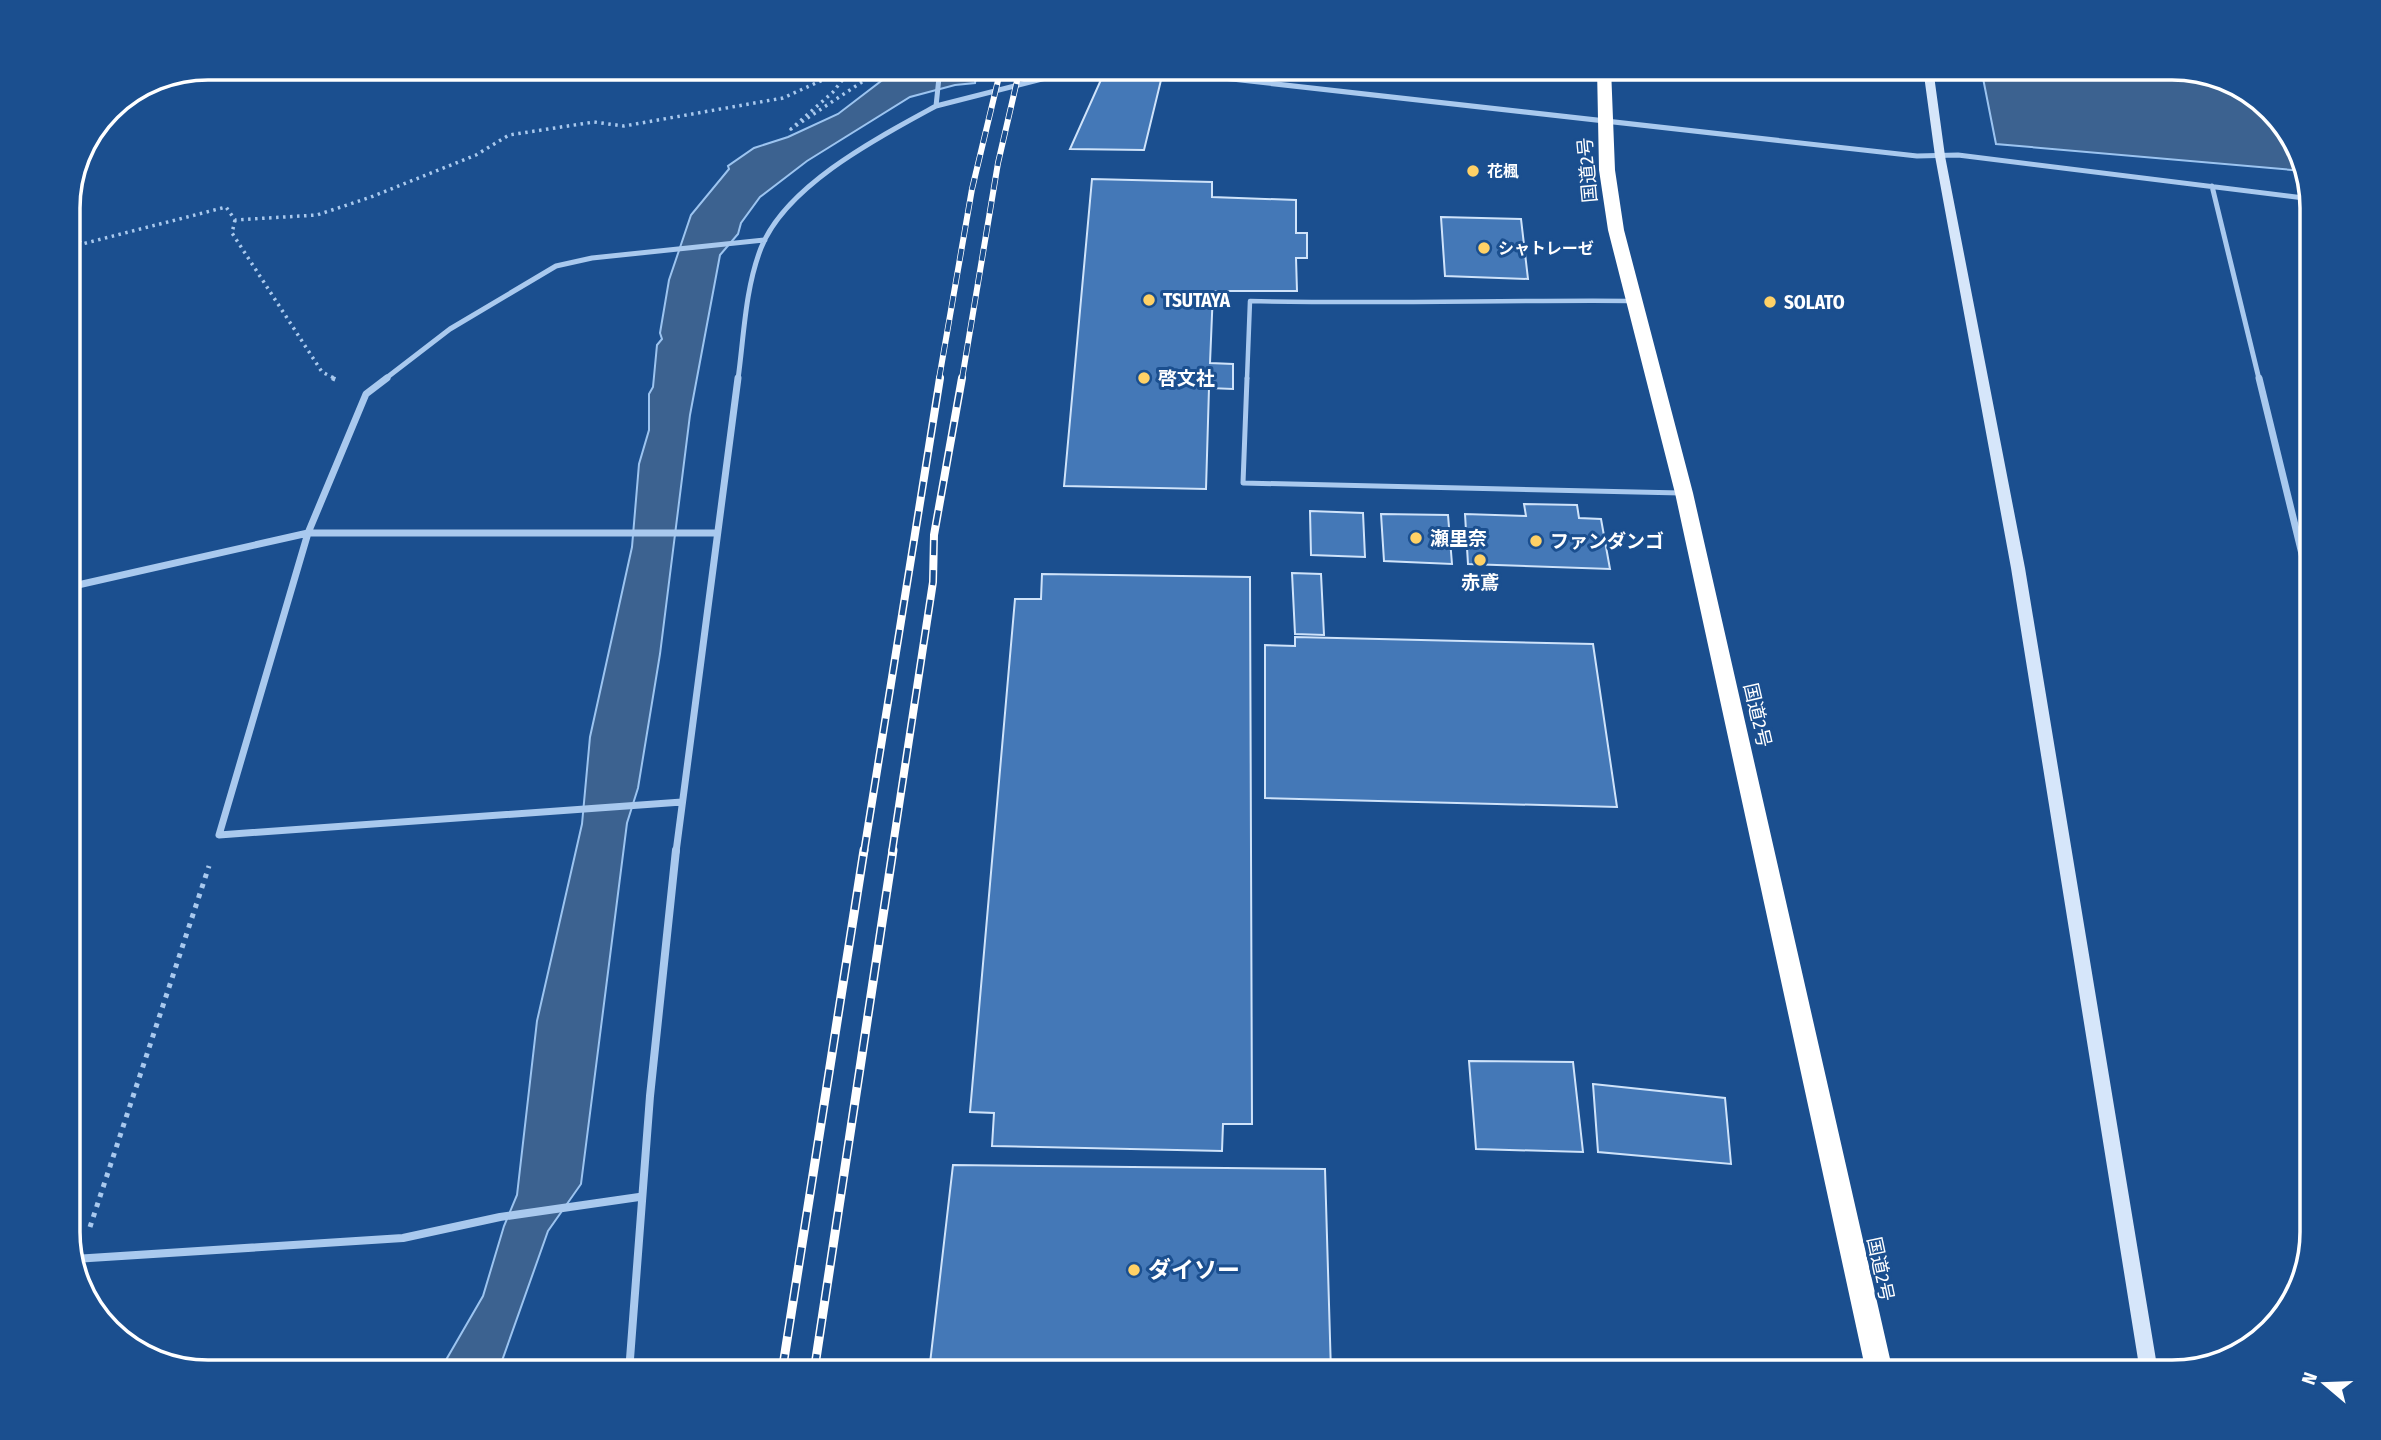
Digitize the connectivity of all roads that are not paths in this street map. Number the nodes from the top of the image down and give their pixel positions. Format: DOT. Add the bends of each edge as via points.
graph roads {
  1 [pos="1249,80"];
  2 [pos="1604,80"];
  3 [pos="1930,80"];
  4 [pos="939,81"];
  5 [pos="1031,81"];
  6 [pos="936,106"];
  7 [pos="1606,119"];
  8 [pos="1940,156"];
  9 [pos="2212,186"];
  10 [pos="2300,197"];
  11 [pos="765,240"];
  12 [pos="1635,301"];
  13 [pos="1684,493"];
  14 [pos="307,533"];
  15 [pos="715,533"];
  16 [pos="2300,547"];
  17 [pos="81,584"];
  18 [pos="682,802"];
  19 [pos="639,1197"];
  20 [pos="83,1259"];
  21 [pos="630,1360"];
  22 [pos="1877,1360"];
  23 [pos="2146,1360"];
  1 -- 7 [label="street"];
  2 -- 7 [label="highway, 国道2号"];
  3 -- 8 [label="street"];
  4 -- 6 [label="street"];
  5 -- 6 [label="street"];
  6 -- 11 [label="street" via="848,156 802,194"];
  7 -- 8 [label="street"];
  7 -- 12 [label="highway, 国道2号" via="1607,170 1616,230"];
  8 -- 9 [label="street"];
  8 -- 23 [label="street" via="2018,568"];
  9 -- 10 [label="street"];
  9 -- 16 [label="street"];
  11 -- 14 [label="street" via="556,266 450,329 366,394"];
  11 -- 15 [label="street" via="753,273"];
  12 -- 13 [label="highway, 国道2号"];
  12 -- 13 [label="lane" via="1250,302 1243,483"];
  13 -- 22 [label="highway, 国道2号"];
  14 -- 15 [label="street"];
  14 -- 17 [label="street"];
  14 -- 18 [label="street" via="219,835"];
  15 -- 18 [label="street"];
  18 -- 19 [label="street"];
  19 -- 20 [label="street" via="500,1217 403,1238"];
  19 -- 21 [label="street"];
}
